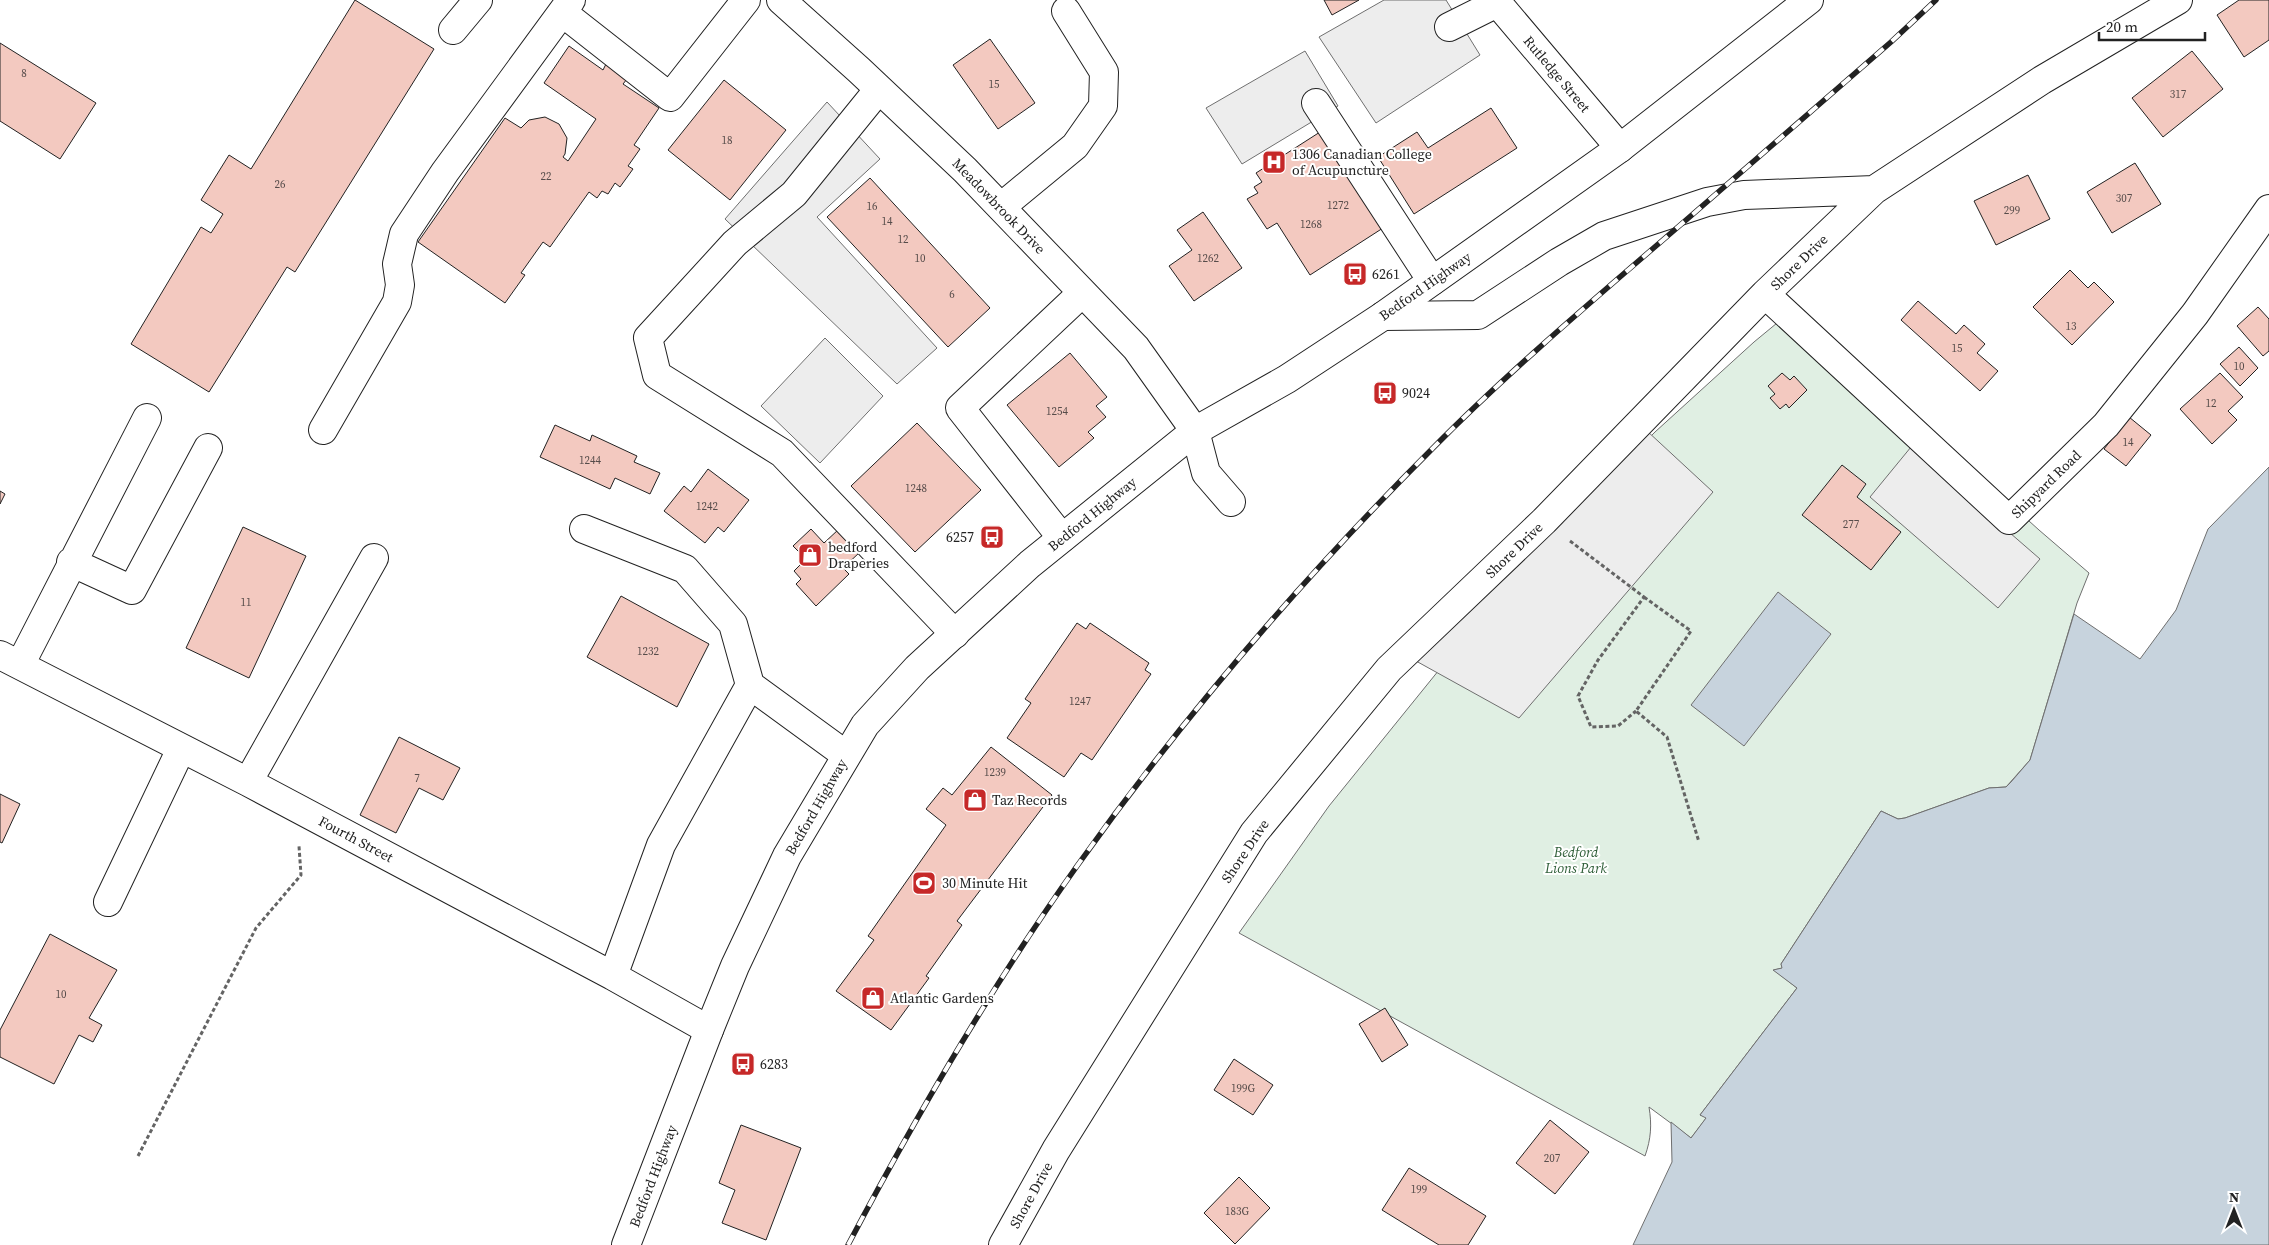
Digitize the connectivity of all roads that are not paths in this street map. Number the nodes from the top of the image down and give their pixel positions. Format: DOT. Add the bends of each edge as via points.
graph roads {
  1 [pos="478,0"];
  2 [pos="746,0"];
  3 [pos="781,0"];
  4 [pos="1809,0"];
  5 [pos="2178,0"];
  6 [pos="1496,1"];
  7 [pos="567,7"];
  8 [pos="1066,12"];
  9 [pos="1449,27"];
  10 [pos="453,30"];
  11 [pos="879,88"];
  12 [pos="1316,103"];
  13 [pos="1620,148"];
  14 [pos="1874,190"];
  15 [pos="1001,207"];
  16 [pos="2269,209"];
  17 [pos="1432,281"];
  18 [pos="1082,292"];
  19 [pos="1765,294"];
  20 [pos="1383,316"];
  21 [pos="147,418"];
  22 [pos="323,430"];
  23 [pos="1195,431"];
  24 [pos="208,448"];
  25 [pos="1231,502"];
  26 [pos="584,529"];
  27 [pos="1062,538"];
  28 [pos="374,558"];
  29 [pos="71,562"];
  30 [pos="955,634"];
  31 [pos="10,660"];
  32 [pos="750,685"];
  33 [pos="181,749"];
  34 [pos="846,755"];
  35 [pos="248,782"];
  36 [pos="108,902"];
  37 [pos="613,976"];
  38 [pos="709,1030"];
  39 [pos="626,1245"];
  40 [pos="1003,1245"];
  1 -- 10 [label="street"];
  2 -- 7 [label="street" via="670,98"];
  3 -- 11 [label="street, Meadowbrook Drive"];
  4 -- 13 [label="street, Bedford Highway"];
  5 -- 14 [label="street, Shore Drive" via="2042,80"];
  6 -- 9 [label="street"];
  6 -- 13 [label="street, Rutledge Street"];
  7 -- 22 [label="street" via="445,172 404,234 397,264 400,285 397,302"];
  8 -- 15 [label="street" via="1104,72 1103,106 1075,146"];
  11 -- 15 [label="street, Meadowbrook Drive"];
  11 -- 30 [label="street" via="794,194 735,243 648,338 657,375 782,453"];
  12 -- 17 [label="street"];
  13 -- 17 [label="street, Bedford Highway"];
  14 -- 19 [label="street, Shore Drive"];
  14 -- 20 [label="street" via="1744,195 1708,202 1604,236 1478,314"];
  15 -- 18 [label="street, Meadowbrook Drive"];
  16 -- 19 [label="street, Shipyard Road" via="2195,314 2106,425 2009,520"];
  17 -- 20 [label="street, Bedford Highway"];
  18 -- 23 [label="street, Meadowbrook Drive" via="1136,348"];
  18 -- 27 [label="street" via="960,408"];
  19 -- 40 [label="street, Shore Drive" via="1544,522 1389,669 1254,833 1056,1150"];
  20 -- 23 [label="street, Bedford Highway" via="1287,378"];
  21 -- 29 [label="street"];
  23 -- 25 [label="street" via="1206,473"];
  23 -- 27 [label="street, Bedford Highway"];
  24 -- 29 [label="street" via="132,590"];
  26 -- 32 [label="street" via="685,569 733,624"];
  27 -- 30 [label="street, Bedford Highway"];
  28 -- 35 [label="street"];
  29 -- 31 [label="street"];
  30 -- 34 [label="street, Bedford Highway" via="917,668 865,725"];
  31 -- 33 [label="street, Fourth Street"];
  32 -- 34 [label="street"];
  32 -- 37 [label="street" via="661,845"];
  33 -- 35 [label="street, Fourth Street"];
  33 -- 36 [label="street"];
  34 -- 38 [label="street, Bedford Highway" via="787,856"];
  35 -- 37 [label="street, Fourth Street"];
  37 -- 38 [label="street, Fourth Street"];
  38 -- 39 [label="street, Bedford Highway"];
}
